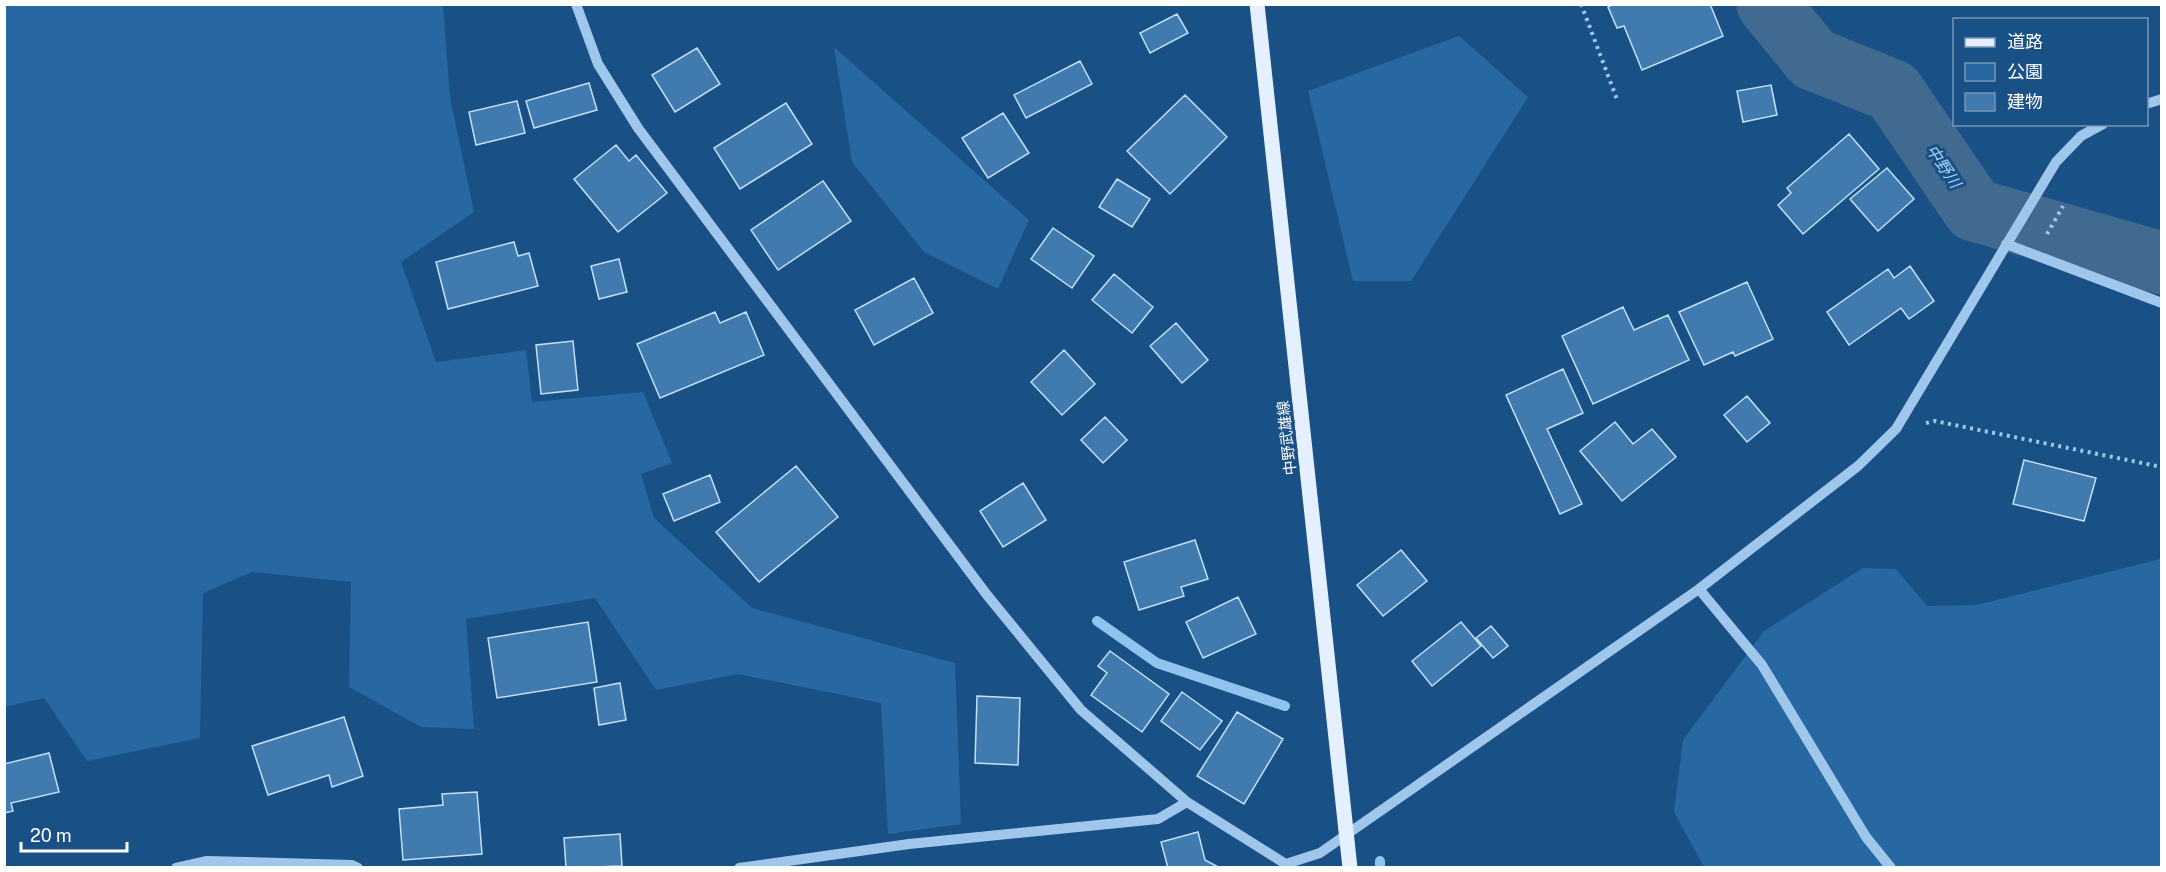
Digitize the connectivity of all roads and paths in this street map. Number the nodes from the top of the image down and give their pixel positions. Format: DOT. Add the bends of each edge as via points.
graph roads {
  1 [pos="576,4"];
  2 [pos="1257,4"];
  3 [pos="1581,4"];
  4 [pos="1618,102"];
  5 [pos="2099,126"];
  6 [pos="2063,206"];
  7 [pos="2006,244"];
  8 [pos="2034,255"];
  9 [pos="2162,303"];
  10 [pos="1896,429"];
  11 [pos="2162,468"];
  12 [pos="1699,589"];
  13 [pos="1187,802"];
  14 [pos="1348,831"];
  15 [pos="1291,865"];
  16 [pos="176,867"];
  17 [pos="358,867"];
  18 [pos="739,867"];
  19 [pos="1350,867"];
  20 [pos="1891,867"];
  1 -- 13 [label="street" via="598,64 638,128 987,595 1081,711"];
  2 -- 14 [label="main road, 中野武雄線"];
  3 -- 4 [label="path"];
  5 -- 7 [label="street" via="2081,136 2056,162"];
  6 -- 8 [label="path"];
  7 -- 8 [label="street"];
  7 -- 10 [label="street"];
  8 -- 9 [label="street"];
  10 -- 11 [label="path" via="1935,421"];
  10 -- 12 [label="street" via="1858,465"];
  12 -- 14 [label="street"];
  12 -- 20 [label="street" via="1762,665 1866,837"];
  13 -- 15 [label="street"];
  13 -- 18 [label="street" via="1158,819 909,844"];
  14 -- 15 [label="street" via="1320,853"];
  14 -- 19 [label="main road, 中野武雄線"];
  16 -- 17 [label="street" via="207,861"];
}
